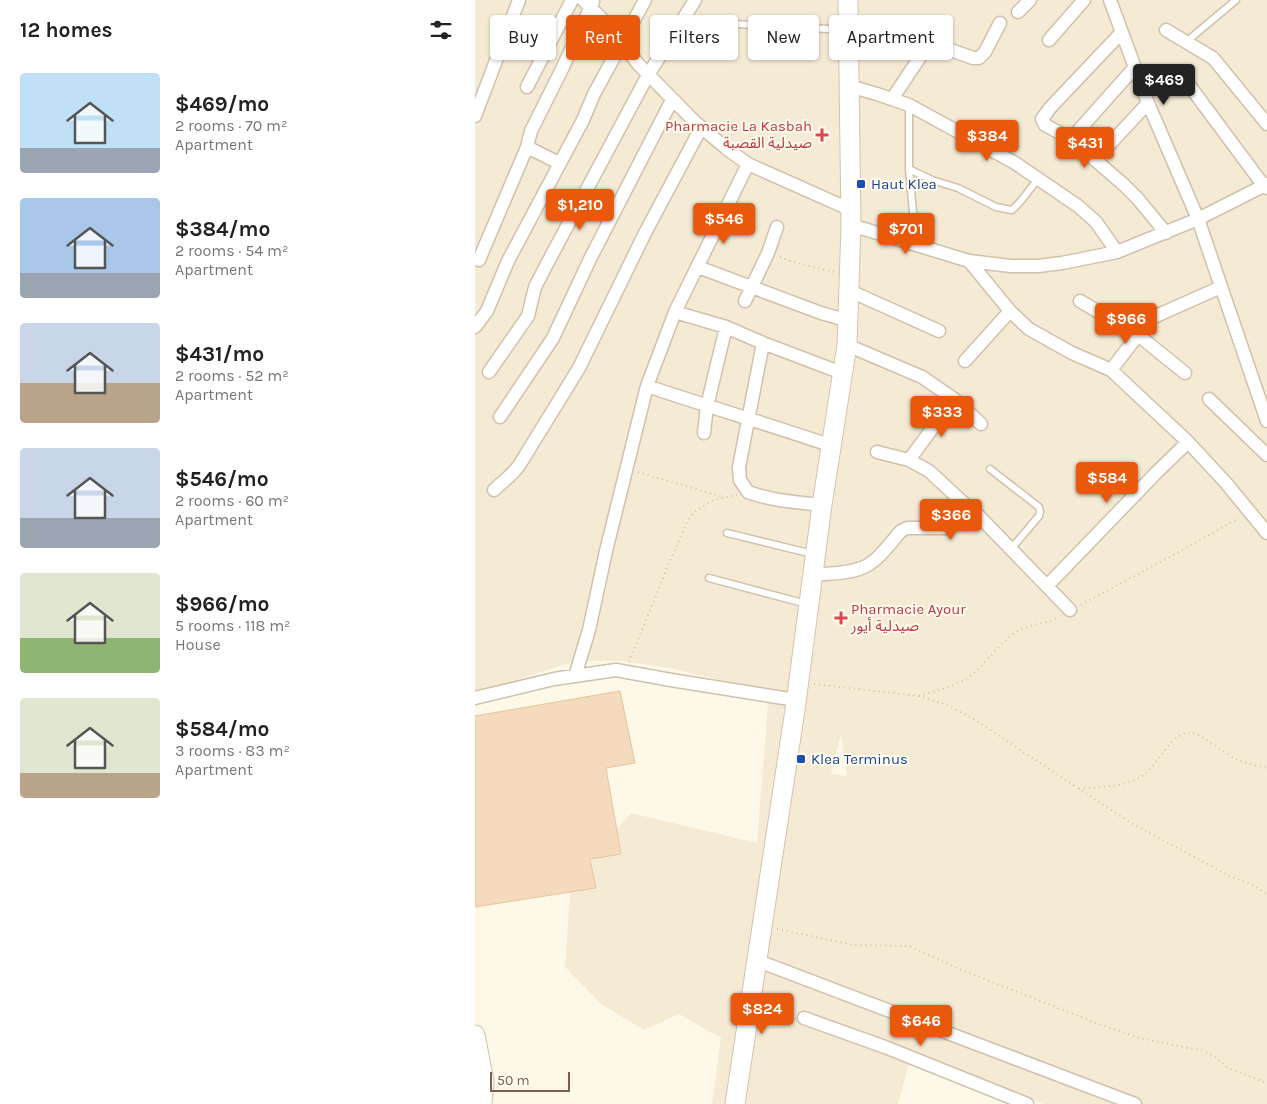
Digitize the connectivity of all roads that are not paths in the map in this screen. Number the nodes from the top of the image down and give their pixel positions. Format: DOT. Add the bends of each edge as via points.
graph roads {
  1 [pos="519,0"];
  2 [pos="572,0"];
  3 [pos="645,0"];
  4 [pos="695,0"];
  5 [pos="848,0"];
  6 [pos="1030,0"];
  7 [pos="1084,0"];
  8 [pos="1110,0"];
  9 [pos="1236,0"];
  10 [pos="589,2"];
  11 [pos="1018,12"];
  12 [pos="600,15"];
  13 [pos="637,15"];
  14 [pos="848,15"];
  15 [pos="1000,22"];
  16 [pos="738,24"];
  17 [pos="829,29"];
  18 [pos="1166,30"];
  19 [pos="1121,33"];
  20 [pos="1049,40"];
  21 [pos="1186,42"];
  22 [pos="612,60"];
  23 [pos="637,60"];
  24 [pos="849,60"];
  25 [pos="1135,67"];
  26 [pos="648,74"];
  27 [pos="1183,77"];
  28 [pos="849,86"];
  29 [pos="527,87"];
  30 [pos="892,99"];
  31 [pos="673,100"];
  32 [pos="1148,103"];
  33 [pos="909,105"];
  34 [pos="475,116"];
  35 [pos="1267,124"];
  36 [pos="701,128"];
  37 [pos="1071,139"];
  38 [pos="527,147"];
  39 [pos="1095,160"];
  40 [pos="559,163"];
  41 [pos="749,164"];
  42 [pos="909,169"];
  43 [pos="1038,178"];
  44 [pos="1266,186"];
  45 [pos="850,217"];
  46 [pos="1199,219"];
  47 [pos="777,227"];
  48 [pos="1166,233"];
  49 [pos="916,244"];
  50 [pos="1117,252"];
  51 [pos="479,260"];
  52 [pos="969,261"];
  53 [pos="699,267"];
  54 [pos="850,282"];
  55 [pos="752,286"];
  56 [pos="1221,286"];
  57 [pos="745,301"];
  58 [pos="1080,301"];
  59 [pos="1010,311"];
  60 [pos="675,312"];
  61 [pos="849,321"];
  62 [pos="726,327"];
  63 [pos="475,328"];
  64 [pos="939,331"];
  65 [pos="1132,332"];
  66 [pos="763,344"];
  67 [pos="847,345"];
  68 [pos="965,361"];
  69 [pos="1111,370"];
  70 [pos="489,372"];
  71 [pos="842,373"];
  72 [pos="1185,373"];
  73 [pos="647,386"];
  74 [pos="953,399"];
  75 [pos="1209,399"];
  76 [pos="707,406"];
  77 [pos="500,417"];
  78 [pos="749,418"];
  79 [pos="1267,421"];
  80 [pos="981,424"];
  81 [pos="704,433"];
  82 [pos="1188,442"];
  83 [pos="832,446"];
  84 [pos="877,452"];
  85 [pos="1267,455"];
  86 [pos="909,460"];
  87 [pos="990,469"];
  88 [pos="494,490"];
  89 [pos="822,505"];
  90 [pos="971,510"];
  91 [pos="727,533"];
  92 [pos="1267,533"];
  93 [pos="1011,549"];
  94 [pos="815,555"];
  95 [pos="813,575"];
  96 [pos="709,578"];
  97 [pos="1047,586"];
  98 [pos="809,605"];
  99 [pos="1070,610"];
  100 [pos="575,676"];
  101 [pos="797,691"];
  102 [pos="475,698"];
  103 [pos="758,961"];
  104 [pos="804,1018"];
  105 [pos="475,1035"];
  106 [pos="482,1104"];
  107 [pos="735,1104"];
  108 [pos="1027,1104"];
  109 [pos="1135,1104"];
  1 -- 34 [label="street"];
  2 -- 29 [label="street"];
  3 -- 13 [label="street"];
  4 -- 26 [label="street"];
  5 -- 14 [label="main road"];
  6 -- 11 [label="street"];
  7 -- 20 [label="street"];
  8 -- 19 [label="street"];
  9 -- 21 [label="lane"];
  10 -- 12 [label="street"];
  10 -- 38 [label="street" via="563,67 531,131"];
  15 -- 30 [label="street" via="979,58 934,44 927,45"];
  16 -- 17 [label="lane"];
  18 -- 21 [label="street"];
  19 -- 25 [label="street"];
  19 -- 37 [label="street" via="1042,119 1045,125"];
  21 -- 35 [label="street" via="1217,62"];
  22 -- 40 [label="street"];
  23 -- 26 [label="street"];
  24 -- 28 [label="main road"];
  25 -- 32 [label="street"];
  25 -- 37 [label="street"];
  26 -- 31 [label="street"];
  26 -- 70 [label="street" via="535,287 528,316"];
  27 -- 44 [label="street"];
  28 -- 30 [label="street"];
  28 -- 45 [label="main road"];
  30 -- 33 [label="street"];
  31 -- 36 [label="street"];
  31 -- 77 [label="street" via="590,259 553,338"];
  32 -- 39 [label="street"];
  32 -- 46 [label="street"];
  33 -- 42 [label="lane"];
  33 -- 43 [label="street" via="991,148"];
  36 -- 41 [label="street"];
  36 -- 88 [label="street" via="579,368 520,464"];
  37 -- 39 [label="street"];
  38 -- 40 [label="street"];
  38 -- 51 [label="street"];
  39 -- 48 [label="street" via="1138,199"];
  40 -- 63 [label="street" via="508,261 487,311"];
  41 -- 45 [label="street"];
  41 -- 53 [label="street"];
  42 -- 43 [label="lane" via="996,207 1012,210"];
  42 -- 49 [label="lane"];
  43 -- 50 [label="street" via="1096,222"];
  44 -- 46 [label="street"];
  45 -- 49 [label="street"];
  45 -- 54 [label="main road"];
  46 -- 48 [label="street"];
  46 -- 56 [label="street"];
  47 -- 55 [label="street"];
  48 -- 50 [label="street"];
  49 -- 52 [label="street"];
  50 -- 52 [label="street" via="1038,266"];
  52 -- 59 [label="street"];
  53 -- 55 [label="street"];
  53 -- 60 [label="street"];
  54 -- 61 [label="main road"];
  54 -- 64 [label="street"];
  55 -- 57 [label="street"];
  55 -- 61 [label="street"];
  56 -- 65 [label="street"];
  56 -- 79 [label="street"];
  58 -- 65 [label="street"];
  59 -- 68 [label="street"];
  59 -- 69 [label="street" via="1041,337"];
  60 -- 62 [label="street"];
  60 -- 73 [label="street"];
  61 -- 67 [label="main road"];
  62 -- 66 [label="street"];
  62 -- 76 [label="street"];
  65 -- 69 [label="street"];
  65 -- 72 [label="street"];
  66 -- 71 [label="street"];
  66 -- 78 [label="street"];
  67 -- 71 [label="main road"];
  67 -- 74 [label="street" via="912,371"];
  69 -- 82 [label="street"];
  71 -- 83 [label="main road"];
  73 -- 76 [label="street"];
  73 -- 100 [label="street" via="589,630"];
  74 -- 80 [label="street"];
  74 -- 86 [label="street"];
  75 -- 85 [label="street"];
  76 -- 78 [label="street"];
  76 -- 81 [label="street"];
  78 -- 83 [label="street"];
  78 -- 89 [label="street" via="739,466 740,480 748,492 773,500"];
  82 -- 92 [label="street"];
  82 -- 97 [label="street"];
  83 -- 89 [label="main road"];
  84 -- 86 [label="street"];
  86 -- 90 [label="street" via="929,471"];
  87 -- 93 [label="lane" via="1039,507 1039,516"];
  89 -- 94 [label="main road"];
  90 -- 93 [label="street"];
  90 -- 95 [label="street" via="949,528 907,528 901,531 865,567"];
  91 -- 94 [label="lane"];
  93 -- 97 [label="street"];
  94 -- 95 [label="main road"];
  95 -- 98 [label="main road"];
  96 -- 98 [label="lane"];
  97 -- 99 [label="street"];
  98 -- 101 [label="main road"];
  100 -- 101 [label="street" via="616,670 671,680"];
  100 -- 102 [label="street" via="554,678"];
  101 -- 103 [label="main road"];
  103 -- 107 [label="main road"];
  103 -- 109 [label="street"];
  104 -- 108 [label="street"];
  105 -- 106 [label="main road" via="484,1081"];
}
